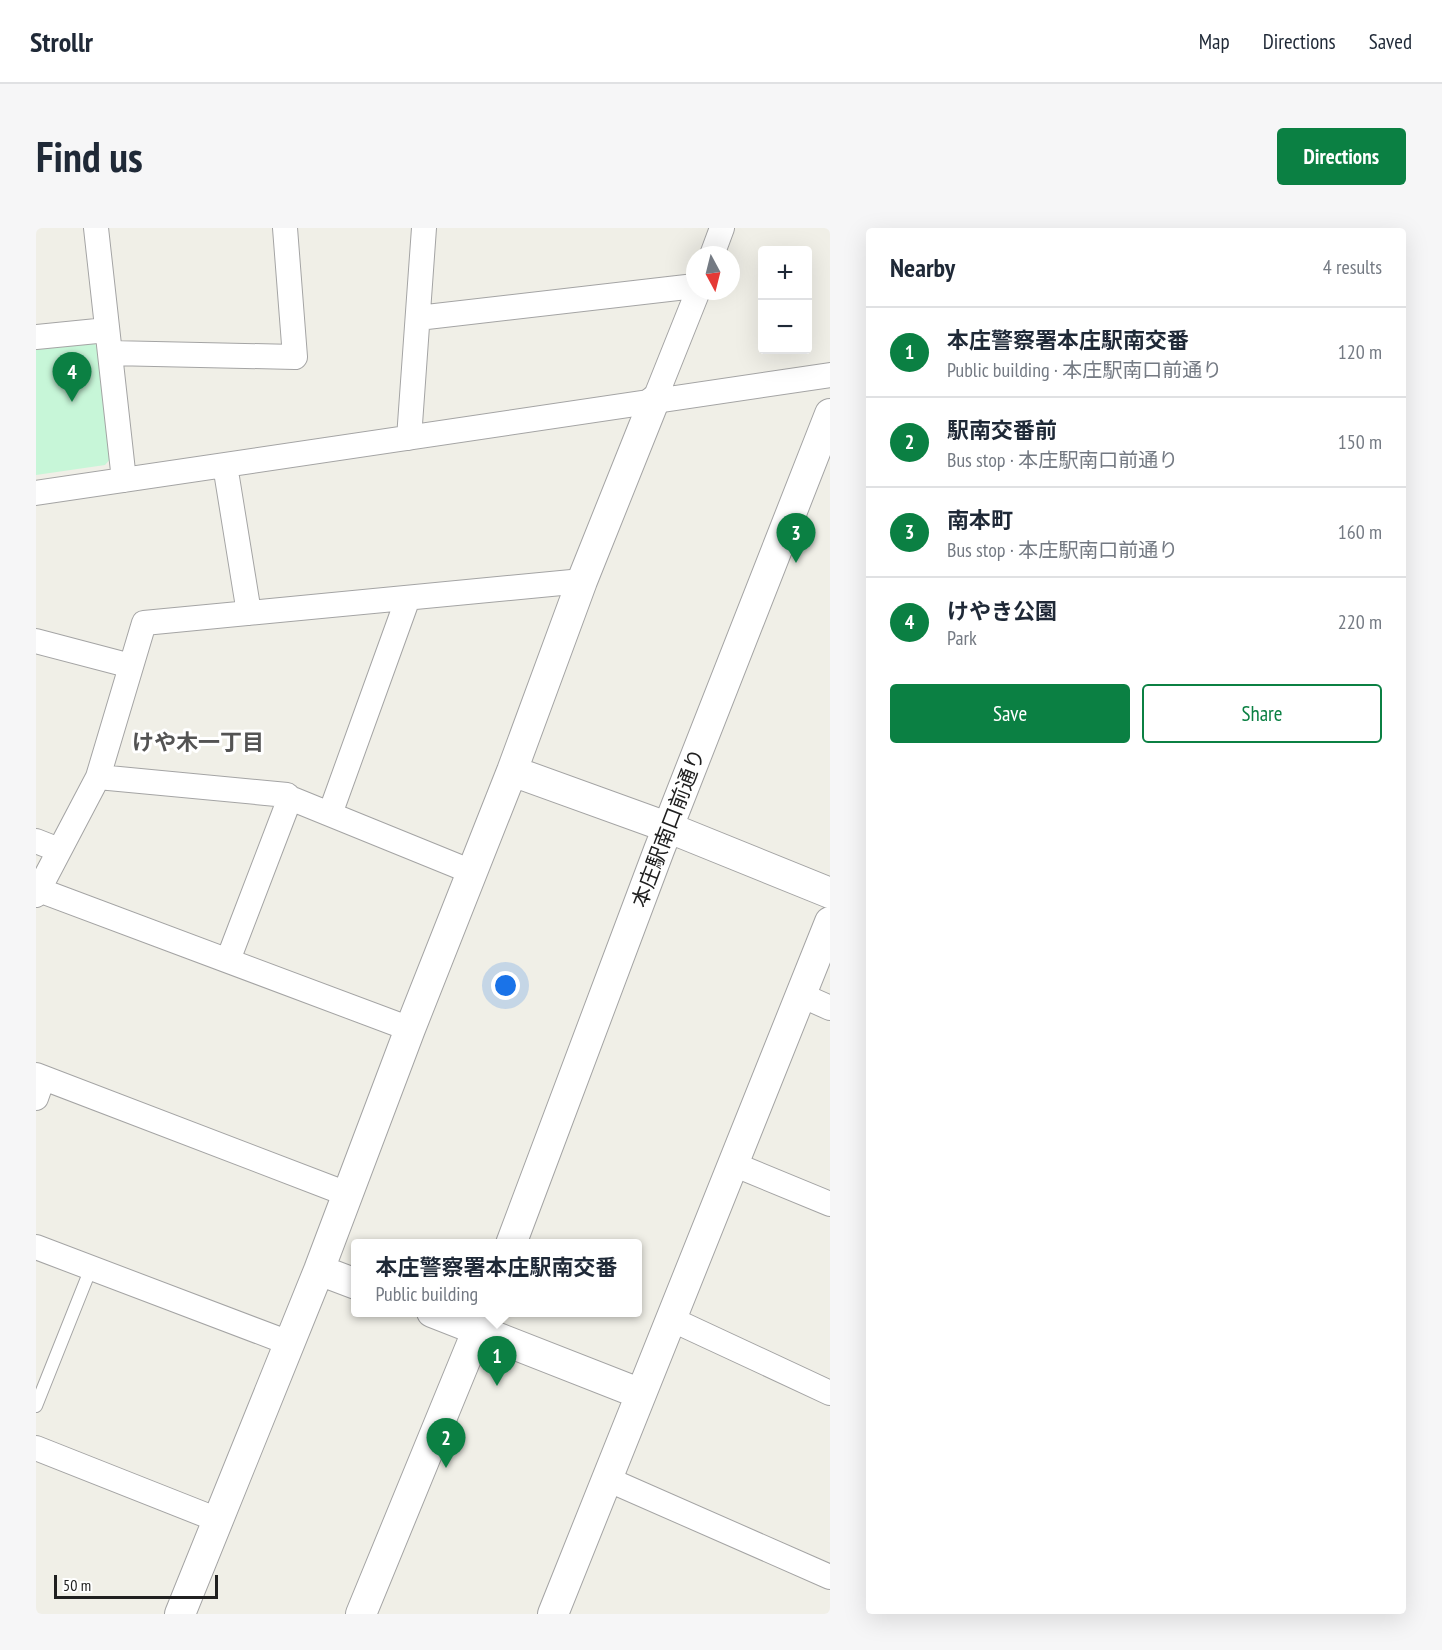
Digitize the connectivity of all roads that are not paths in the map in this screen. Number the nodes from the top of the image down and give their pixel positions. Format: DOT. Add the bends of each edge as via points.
graph roads {
  1 [pos="96,228"];
  2 [pos="285,228"];
  3 [pos="424,228"];
  4 [pos="723,228"];
  5 [pos="716,246"];
  6 [pos="686,287"];
  7 [pos="694,300"];
  8 [pos="418,318"];
  9 [pos="36,337"];
  10 [pos="109,341"];
  11 [pos="830,375"];
  12 [pos="654,401"];
  13 [pos="830,414"];
  14 [pos="410,438"];
  15 [pos="225,465"];
  16 [pos="124,480"];
  17 [pos="36,493"];
  18 [pos="582,581"];
  19 [pos="408,598"];
  20 [pos="249,613"];
  21 [pos="36,641"];
  22 [pos="131,666"];
  23 [pos="512,771"];
  24 [pos="98,777"];
  25 [pos="290,798"];
  26 [pos="330,814"];
  27 [pos="668,827"];
  28 [pos="36,841"];
  29 [pos="59,850"];
  30 [pos="472,872"];
  31 [pos="37,892"];
  32 [pos="830,893"];
  33 [pos="830,922"];
  34 [pos="228,960"];
  35 [pos="801,995"];
  36 [pos="830,1008"];
  37 [pos="410,1029"];
  38 [pos="38,1084"];
  39 [pos="733,1164"];
  40 [pos="347,1194"];
  41 [pos="830,1204"];
  42 [pos="513,1239"];
  43 [pos="36,1247"];
  44 [pos="91,1268"];
  45 [pos="319,1270"];
  46 [pos="351,1282"];
  47 [pos="460,1317"];
  48 [pos="671,1319"];
  49 [pos="482,1321"];
  50 [pos="289,1343"];
  51 [pos="830,1393"];
  52 [pos="641,1394"];
  53 [pos="36,1406"];
  54 [pos="37,1451"];
  55 [pos="607,1479"];
  56 [pos="218,1520"];
  57 [pos="830,1577"];
  58 [pos="180,1614"];
  59 [pos="361,1614"];
  60 [pos="553,1614"];
  1 -- 10 [label="street"];
  2 -- 10 [label="street" via="295,357"];
  3 -- 8 [label="street"];
  4 -- 5 [label="street"];
  6 -- 8 [label="street"];
  7 -- 12 [label="street"];
  8 -- 14 [label="street"];
  9 -- 10 [label="street"];
  10 -- 16 [label="street"];
  11 -- 12 [label="street"];
  12 -- 14 [label="street"];
  12 -- 18 [label="street"];
  13 -- 27 [label="street, 本庄駅南口前通り"];
  14 -- 15 [label="street"];
  15 -- 16 [label="street"];
  15 -- 20 [label="street"];
  16 -- 17 [label="street"];
  18 -- 19 [label="street"];
  18 -- 23 [label="street"];
  19 -- 20 [label="street"];
  19 -- 26 [label="street"];
  20 -- 22 [label="street" via="144,623"];
  21 -- 22 [label="street"];
  22 -- 24 [label="street"];
  23 -- 27 [label="street"];
  23 -- 30 [label="street"];
  24 -- 25 [label="street"];
  24 -- 29 [label="street"];
  25 -- 26 [label="street"];
  25 -- 34 [label="street"];
  26 -- 30 [label="street"];
  27 -- 32 [label="street"];
  27 -- 42 [label="street, 本庄駅南口前通り"];
  28 -- 29 [label="street"];
  29 -- 31 [label="street"];
  30 -- 37 [label="street"];
  31 -- 34 [label="street"];
  33 -- 35 [label="street"];
  34 -- 37 [label="street"];
  35 -- 36 [label="street"];
  35 -- 39 [label="street"];
  37 -- 40 [label="street"];
  38 -- 40 [label="street"];
  39 -- 41 [label="street"];
  39 -- 48 [label="street"];
  40 -- 45 [label="street"];
  43 -- 44 [label="street"];
  44 -- 50 [label="street"];
  44 -- 53 [label="lane"];
  45 -- 46 [label="street"];
  45 -- 50 [label="street"];
  47 -- 49 [label="street"];
  48 -- 51 [label="street"];
  48 -- 52 [label="street"];
  49 -- 52 [label="street"];
  49 -- 59 [label="street"];
  50 -- 56 [label="street"];
  52 -- 55 [label="street"];
  54 -- 56 [label="street"];
  55 -- 57 [label="street"];
  55 -- 60 [label="street"];
  56 -- 58 [label="street"];
}
